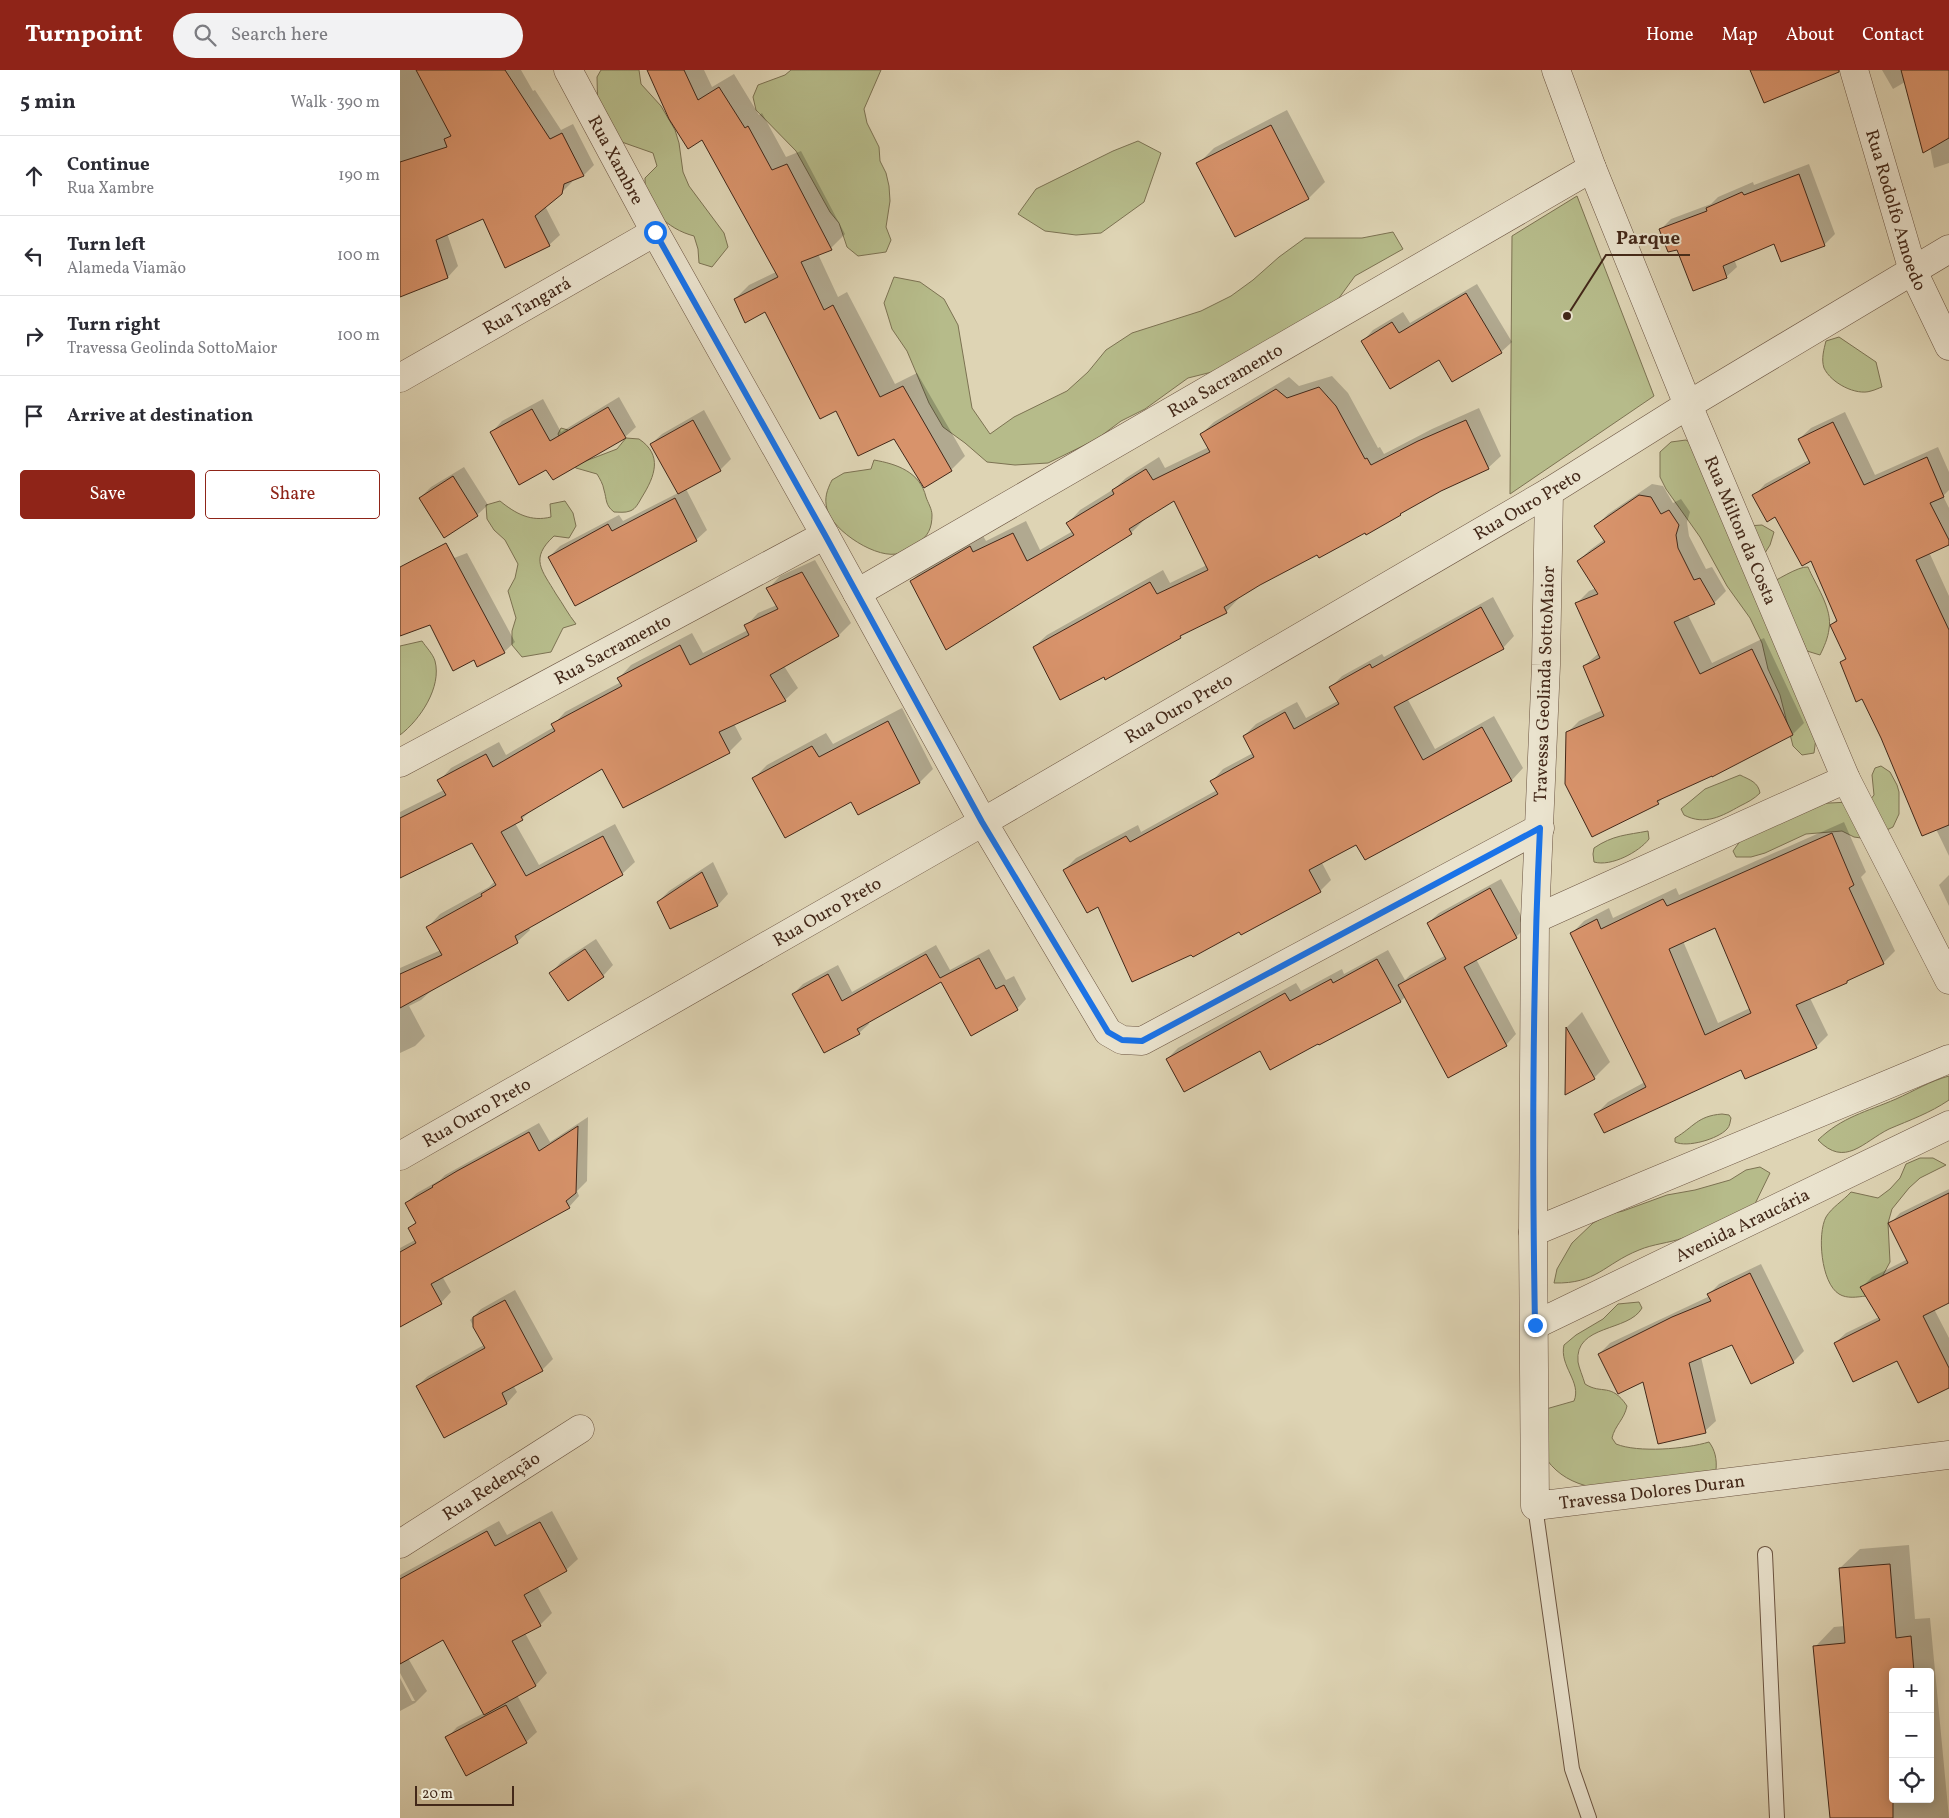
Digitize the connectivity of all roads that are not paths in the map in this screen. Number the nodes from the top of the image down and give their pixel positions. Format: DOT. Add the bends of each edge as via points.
graph roads {
  1 [pos="568,70"];
  2 [pos="1556,70"];
  3 [pos="1854,70"];
  4 [pos="1592,168"];
  5 [pos="655,232"];
  6 [pos="1949,249"];
  7 [pos="1913,271"];
  8 [pos="1949,346"];
  9 [pos="400,378"];
  10 [pos="1688,405"];
  11 [pos="1549,492"];
  12 [pos="825,535"];
  13 [pos="857,594"];
  14 [pos="400,763"];
  15 [pos="1846,779"];
  16 [pos="982,822"];
  17 [pos="1540,828"];
  18 [pos="1536,919"];
  19 [pos="1949,980"];
  20 [pos="1949,1059"];
  21 [pos="1949,1126"];
  22 [pos="400,1156"];
  23 [pos="1533,1232"];
  24 [pos="1535,1325"];
  25 [pos="580,1429"];
  26 [pos="1949,1456"];
  27 [pos="1535,1506"];
  28 [pos="400,1544"];
  29 [pos="1765,1554"];
  30 [pos="1589,1818"];
  31 [pos="1778,1818"];
  1 -- 5 [label="street, Rua Xambre"];
  2 -- 4 [label="street, Rua Milton da Costa"];
  3 -- 7 [label="street, Rua Rodolfo Amoedo"];
  4 -- 10 [label="street, Rua Milton da Costa"];
  4 -- 13 [label="street, Rua Sacramento"];
  5 -- 9 [label="street, Rua Tangará"];
  5 -- 12 [label="street, Rua Xambre"];
  6 -- 7 [label="street, Rua Ouro Preto"];
  7 -- 8 [label="street, Rua Rodolfo Amoedo"];
  7 -- 10 [label="street, Rua Ouro Preto"];
  10 -- 11 [label="street, Rua Ouro Preto"];
  10 -- 15 [label="street, Rua Milton da Costa"];
  11 -- 16 [label="street, Rua Ouro Preto"];
  11 -- 17 [label="street, Travessa Geolinda SottoMaior"];
  12 -- 13 [label="street, Rua Xambre"];
  12 -- 14 [label="street, Rua Sacramento"];
  13 -- 16 [label="street, Rua Xambre"];
  15 -- 18 [label="street"];
  15 -- 19 [label="street, Rua Milton da Costa"];
  16 -- 17 [label="street, Rua Xambre" via="1108,1032 1122,1040 1142,1041"];
  16 -- 22 [label="street, Rua Ouro Preto"];
  17 -- 18 [label="street, Travessa Geolinda SottoMaior"];
  18 -- 23 [label="street, Travessa Geolinda SottoMaior"];
  20 -- 23 [label="street"];
  21 -- 24 [label="street, Avenida Araucária"];
  23 -- 24 [label="street, Travessa Geolinda SottoMaior"];
  24 -- 27 [label="street, Travessa Dolores Duran"];
  25 -- 28 [label="street, Rua Redenção"];
  26 -- 27 [label="street, Travessa Dolores Duran"];
  27 -- 30 [label="lane" via="1572,1768"];
  29 -- 31 [label="lane"];
}
